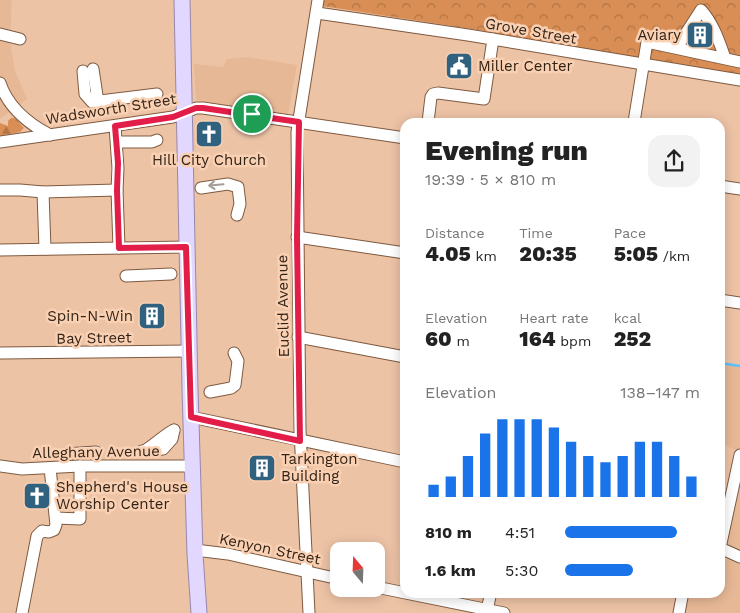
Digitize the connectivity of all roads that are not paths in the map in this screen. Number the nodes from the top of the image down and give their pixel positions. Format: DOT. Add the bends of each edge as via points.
graph roads {
  1 [pos="182,0"];
  2 [pos="318,0"];
  3 [pos="317,13"];
  4 [pos="0,34"];
  5 [pos="20,39"];
  6 [pos="493,40"];
  7 [pos="678,48"];
  8 [pos="724,58"];
  9 [pos="740,62"];
  10 [pos="644,65"];
  11 [pos="88,70"];
  12 [pos="740,80"];
  13 [pos="1,89"];
  14 [pos="157,94"];
  15 [pos="185,113"];
  16 [pos="428,118"];
  17 [pos="635,118"];
  18 [pos="299,122"];
  19 [pos="115,126"];
  20 [pos="50,135"];
  21 [pos="400,137"];
  22 [pos="158,140"];
  23 [pos="0,142"];
  24 [pos="117,142"];
  25 [pos="725,187"];
  26 [pos="201,188"];
  27 [pos="740,189"];
  28 [pos="0,190"];
  29 [pos="117,190"];
  30 [pos="43,192"];
  31 [pos="237,215"];
  32 [pos="297,237"];
  33 [pos="186,247"];
  34 [pos="119,248"];
  35 [pos="45,249"];
  36 [pos="0,250"];
  37 [pos="400,252"];
  38 [pos="171,274"];
  39 [pos="126,276"];
  40 [pos="725,301"];
  41 [pos="740,303"];
  42 [pos="298,337"];
  43 [pos="189,351"];
  44 [pos="234,352"];
  45 [pos="0,353"];
  46 [pos="400,356"];
  47 [pos="210,392"];
  48 [pos="191,417"];
  49 [pos="300,441"];
  50 [pos="96,452"];
  51 [pos="65,454"];
  52 [pos="740,457"];
  53 [pos="400,461"];
  54 [pos="0,466"];
  55 [pos="80,466"];
  56 [pos="193,466"];
  57 [pos="50,468"];
  58 [pos="56,518"];
  59 [pos="725,525"];
  60 [pos="195,550"];
  61 [pos="725,550"];
  62 [pos="740,557"];
  63 [pos="307,572"];
  64 [pos="330,577"];
  65 [pos="385,590"];
  66 [pos="400,594"];
  67 [pos="413,598"];
  68 [pos="490,598"];
  69 [pos="682,598"];
  70 [pos="446,608"];
  71 [pos="487,610"];
  72 [pos="22,613"];
  73 [pos="199,613"];
  74 [pos="309,613"];
  75 [pos="504,613"];
  76 [pos="679,613"];
  1 -- 15 [label="main road"];
  2 -- 3 [label="street, Euclid Avenue"];
  3 -- 6 [label="street, Grove Street"];
  3 -- 18 [label="street, Euclid Avenue"];
  4 -- 5 [label="street"];
  6 -- 10 [label="street, Grove Street"];
  6 -- 16 [label="street" via="484,99 433,94"];
  7 -- 8 [label="street"];
  7 -- 8 [label="street" via="701,10 720,42"];
  7 -- 10 [label="street" via="647,42"];
  8 -- 9 [label="street"];
  10 -- 12 [label="street, Grove Street"];
  10 -- 17 [label="street"];
  11 -- 14 [label="street" via="85,94 92,102"];
  13 -- 20 [label="street" via="20,114"];
  15 -- 18 [label="street, Wadsworth Street" via="203,108"];
  15 -- 19 [label="street, Wadsworth Street"];
  15 -- 33 [label="main road"];
  18 -- 21 [label="street, Wadsworth Street"];
  18 -- 32 [label="street, Euclid Avenue"];
  19 -- 20 [label="street, Wadsworth Street"];
  19 -- 24 [label="street"];
  20 -- 23 [label="street, Wadsworth Street"];
  22 -- 24 [label="street"];
  24 -- 29 [label="street"];
  25 -- 27 [label="street"];
  31 -- 26 [label="street, one-way" via="240,204 238,187 228,184"];
  28 -- 30 [label="street"];
  29 -- 30 [label="street"];
  29 -- 34 [label="street"];
  30 -- 35 [label="street"];
  32 -- 37 [label="street"];
  32 -- 42 [label="street, Euclid Avenue"];
  33 -- 34 [label="street"];
  33 -- 43 [label="main road"];
  34 -- 35 [label="street"];
  35 -- 36 [label="street"];
  38 -- 39 [label="street"];
  40 -- 41 [label="street"];
  42 -- 46 [label="street"];
  42 -- 49 [label="street, Euclid Avenue"];
  43 -- 45 [label="street, Bay Street"];
  43 -- 48 [label="main road"];
  44 -- 47 [label="street" via="238,361 235,385"];
  48 -- 49 [label="street"];
  48 -- 56 [label="main road"];
  49 -- 53 [label="street"];
  49 -- 63 [label="street, Euclid Avenue"];
  50 -- 51 [label="street"];
  52 -- 59 [label="street"];
  54 -- 57 [label="street, Alleghany Avenue"];
  55 -- 56 [label="street, Alleghany Avenue"];
  55 -- 57 [label="street, Alleghany Avenue"];
  55 -- 58 [label="street" via="80,519"];
  56 -- 60 [label="main road"];
  57 -- 58 [label="street"];
  58 -- 72 [label="street" via="54,530 42,531 36,541"];
  60 -- 63 [label="street, Kenyon Street"];
  60 -- 73 [label="main road"];
  61 -- 62 [label="street"];
  63 -- 64 [label="street, Kenyon Street"];
  63 -- 74 [label="street, Euclid Avenue"];
  65 -- 66 [label="street"];
  67 -- 70 [label="street"];
  68 -- 71 [label="street"];
  69 -- 76 [label="street"];
  70 -- 71 [label="street"];
  71 -- 75 [label="street"];
}
